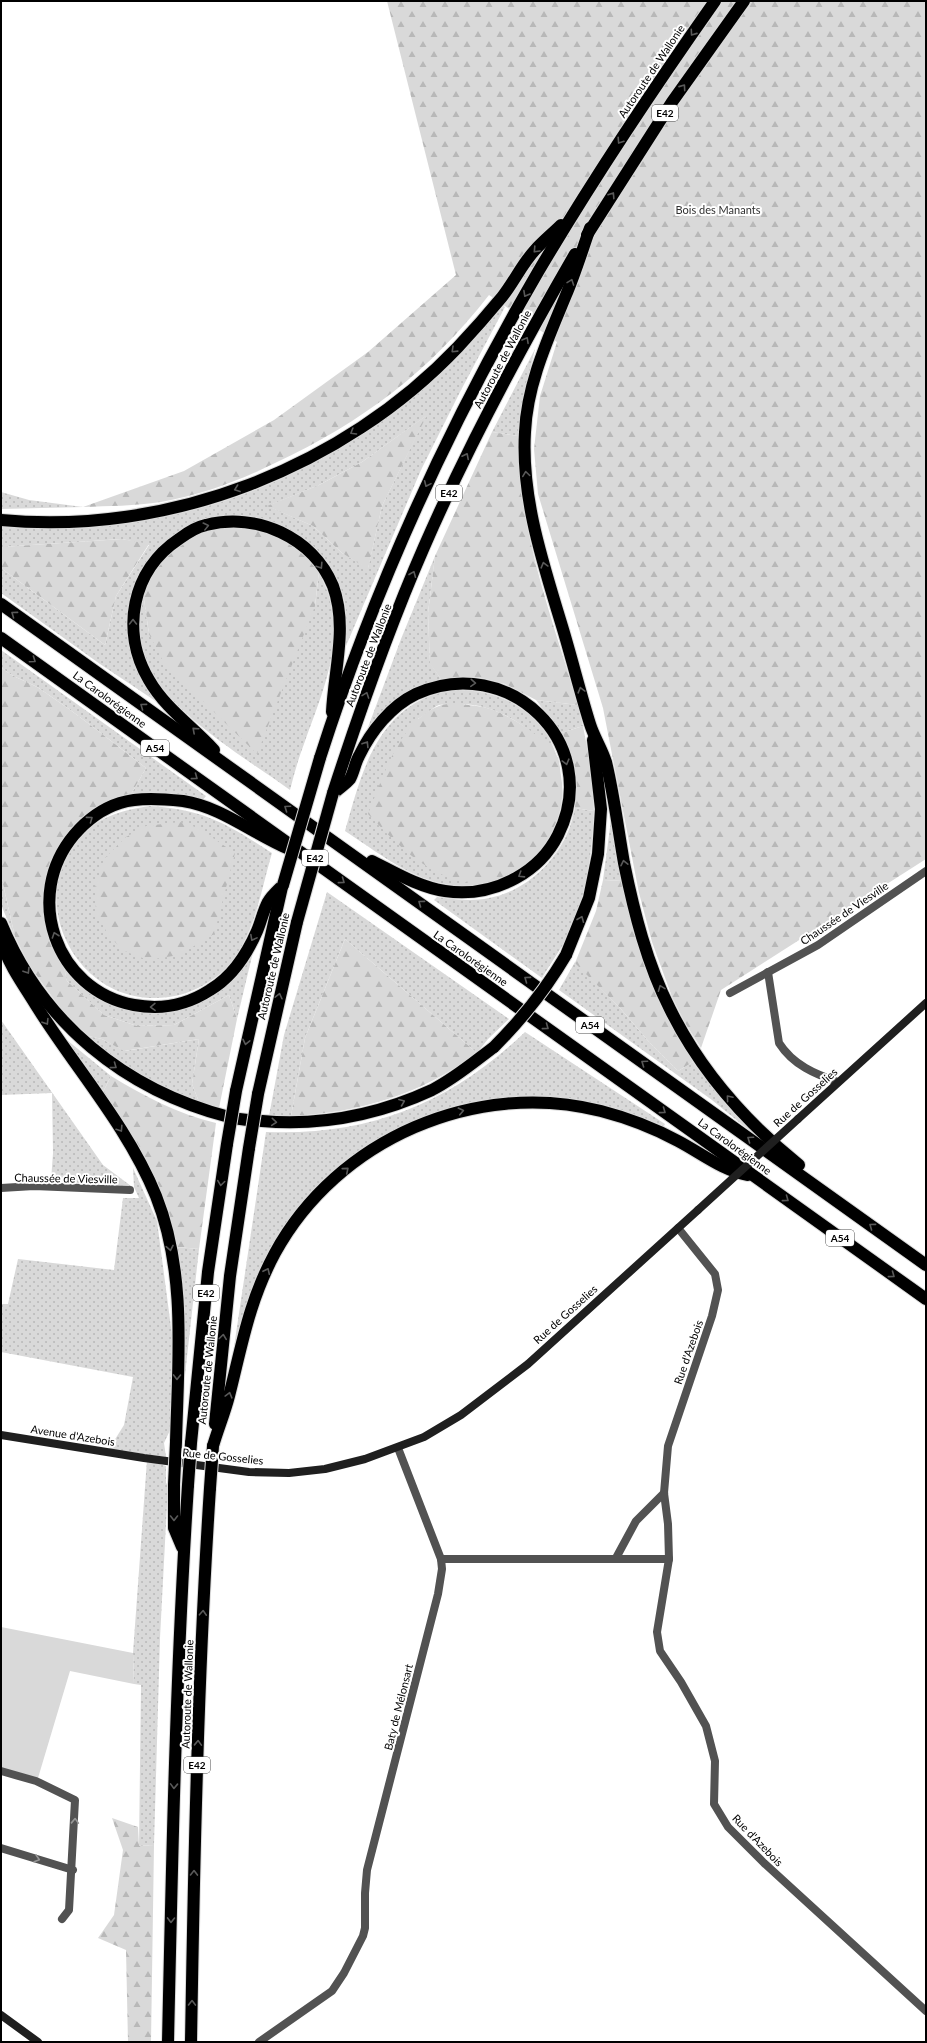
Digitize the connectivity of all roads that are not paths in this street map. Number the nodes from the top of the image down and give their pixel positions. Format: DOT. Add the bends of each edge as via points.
graph roads {
  1 [pos="715,1"];
  2 [pos="744,1"];
  3 [pos="574,213"];
  4 [pos="590,228"];
  5 [pos="1,520"];
  6 [pos="1,604"];
  7 [pos="1,638"];
  8 [pos="331,725"];
  9 [pos="591,728"];
  10 [pos="232,769"];
  11 [pos="345,776"];
  12 [pos="342,847"];
  13 [pos="310,858"];
  14 [pos="926,871"];
  15 [pos="272,905"];
  16 [pos="1,924"];
  17 [pos="768,972"];
  18 [pos="730,994"];
  19 [pos="926,1002"];
  20 [pos="838,1082"];
  21 [pos="755,1176"];
  22 [pos="1,1188"];
  23 [pos="130,1190"];
  24 [pos="838,1202"];
  25 [pos="678,1228"];
  26 [pos="926,1265"];
  27 [pos="926,1299"];
  28 [pos="1,1435"];
  29 [pos="213,1446"];
  30 [pos="398,1448"];
  31 [pos="142,1458"];
  32 [pos="664,1493"];
  33 [pos="184,1551"];
  34 [pos="616,1558"];
  35 [pos="441,1559"];
  36 [pos="669,1559"];
  37 [pos="1,1771"];
  38 [pos="1,1848"];
  39 [pos="73,1870"];
  40 [pos="62,1919"];
  41 [pos="926,2011"];
  42 [pos="1,2015"];
  43 [pos="38,2042"];
  44 [pos="168,2042"];
  45 [pos="191,2042"];
  46 [pos="259,2042"];
  1 -- 3 [label="highway, Autoroute de Wallonie / E42, one-way" via="654,89"];
  4 -- 2 [label="highway, Autoroute de Wallonie / E42, one-way" via="672,102"];
  3 -- 5 [label="highway, one-way" via="534,251 502,296 457,348 405,395 359,429 314,456 208,500 153,513 92,520"];
  3 -- 8 [label="highway, Autoroute de Wallonie / E42, one-way" via="486,367 442,452 403,538"];
  9 -- 4 [label="highway, one-way" via="531,512 525,468 525,430 530,396 551,329"];
  11 -- 4 [label="highway, Autoroute de Wallonie / E42, one-way" via="384,645 424,547 506,377"];
  10 -- 6 [label="highway, La Carolorégienne / A54, one-way"];
  7 -- 13 [label="highway, La Carolorégienne / A54, one-way"];
  10 -- 8 [label="highway, one-way" via="198,732 159,696 148,679 133,638 135,600 144,577 171,544 191,531 206,525 238,521 271,527 290,536 311,552 332,585 338,602 339,646"];
  8 -- 15 [label="highway, Autoroute de Wallonie / E42, bridge" via="283,885"];
  16 -- 9 [label="highway, one-way, bridge" via="26,970 68,1026 93,1051 122,1072 172,1099 230,1118 287,1123 358,1116 396,1104 433,1089 494,1047 533,1005 566,955 589,898 598,854 601,809"];
  24 -- 9 [label="highway, one-way" via="814,1177 741,1112 711,1076 668,1007 642,937 605,760"];
  12 -- 10 [label="highway, La Carolorégienne / A54, one-way"];
  11 -- 12 [label="highway, one-way" via="378,725 394,708 415,694 433,688 450,684 482,684 511,694 523,702 536,711 554,733 563,751 568,770 568,807 556,839 533,867 504,885 470,893 418,885"];
  29 -- 11 [label="highway, Autoroute de Wallonie / E42, one-way, bridge" via="230,1276 258,1094 296,922 333,793"];
  24 -- 12 [label="highway, La Carolorégienne / A54, one-way"];
  15 -- 13 [label="highway, one-way" via="231,974 211,990 190,1001 171,1006 146,1007 122,1002 103,994 87,984 73,970 63,956 51,924 49,889 55,866 83,824 100,812 120,803 140,800 163,799 205,806 269,841"];
  13 -- 21 [label="highway, La Carolorégienne / A54, one-way"];
  14 -- 17 [label="street, Chaussée de Viesville" via="818,945"];
  15 -- 33 [label="highway, Autoroute de Wallonie / E42, one-way, bridge" via="236,1091 208,1272 191,1443"];
  16 -- 33 [label="highway, one-way, bridge" via="2,944 17,975 135,1153 156,1196 167,1232 176,1276 179,1325 174,1528"];
  17 -- 18 [label="street, Chaussée de Viesville"];
  17 -- 20 [label="street" via="779,1043 797,1063"];
  19 -- 20 [label="street, Rue de Gosselies"];
  20 -- 25 [label="street, Rue de Gosselies, bridge"];
  21 -- 27 [label="highway, La Carolorégienne / A54, one-way"];
  29 -- 21 [label="highway, one-way" via="229,1396 249,1314 275,1253 315,1198 365,1154 393,1137 422,1123 482,1106 511,1102 550,1103 601,1111 630,1120 677,1140 732,1173"];
  22 -- 23 [label="street, Chaussée de Viesville" via="34,1186"];
  26 -- 24 [label="highway, La Carolorégienne / A54, one-way"];
  25 -- 30 [label="street, Rue de Gosselies" via="528,1364 460,1415 424,1437"];
  25 -- 32 [label="street, Rue d'Azebois" via="714,1274 718,1290 712,1316 668,1446"];
  28 -- 31 [label="street, Avenue d'Azebois"];
  45 -- 29 [label="highway, Autoroute de Wallonie / E42, one-way, bridge" via="202,1630"];
  30 -- 31 [label="street, Rue de Gosselies" via="324,1469 289,1473 249,1472"];
  30 -- 35 [label="street, Baty de Mélonsart"];
  32 -- 34 [label="street" via="636,1521"];
  32 -- 36 [label="street, Rue d'Azebois"];
  33 -- 44 [label="highway, Autoroute de Wallonie / E42, one-way"];
  34 -- 35 [label="street"];
  34 -- 36 [label="street"];
  35 -- 46 [label="street, Baty de Mélonsart" via="438,1594 367,1870 363,1936 332,1991"];
  36 -- 41 [label="street, Rue d'Azebois" via="657,1632 660,1651 706,1726 715,1761 714,1804 728,1827 759,1858"];
  39 -- 37 [label="street, one-way" via="75,1800 36,1781"];
  38 -- 39 [label="street, one-way"];
  39 -- 40 [label="street" via="69,1910"];
  42 -- 43 [label="street"];
}
